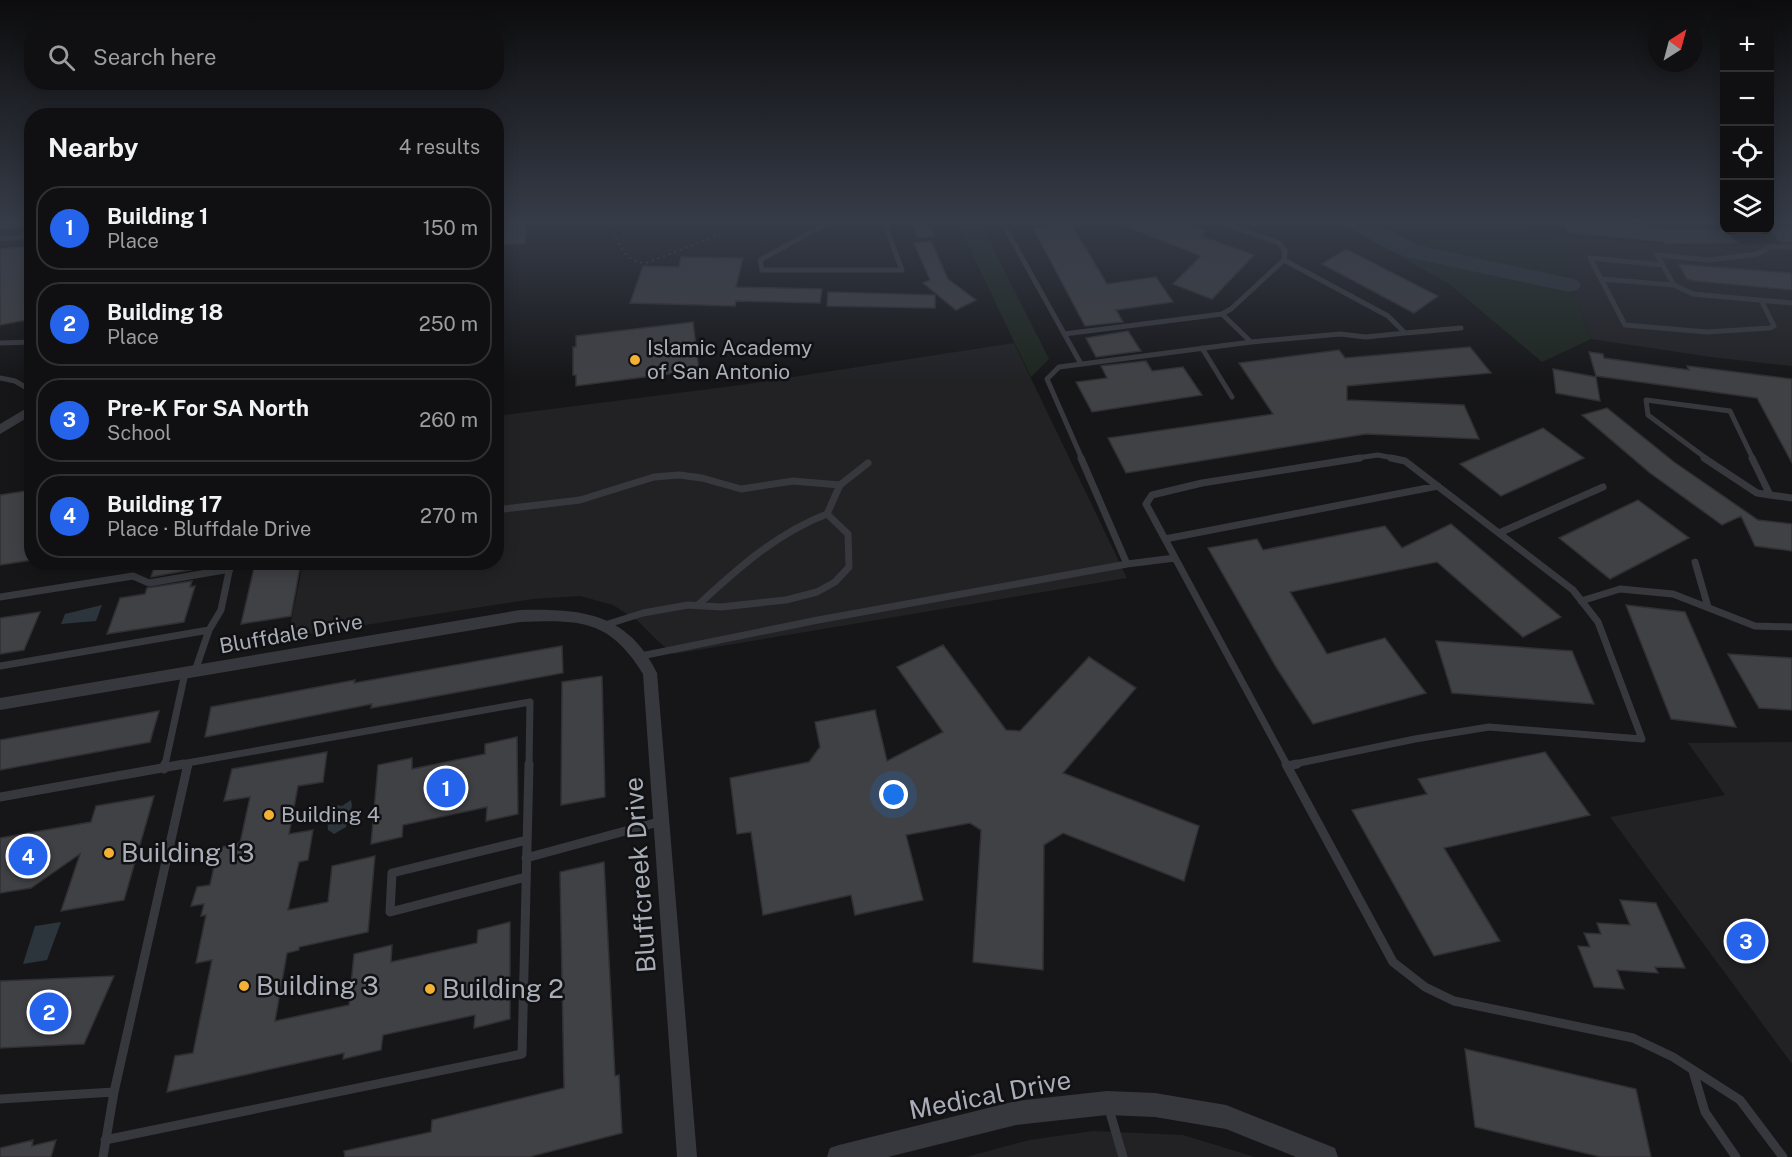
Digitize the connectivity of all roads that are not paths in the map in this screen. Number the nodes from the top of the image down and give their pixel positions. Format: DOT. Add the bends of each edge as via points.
graph roads {
  1 [pos="1031,274"];
  2 [pos="1269,274"];
  3 [pos="1310,274"];
  4 [pos="1598,274"];
  5 [pos="1668,274"];
  6 [pos="1601,279"];
  7 [pos="1674,285"];
  8 [pos="1761,300"];
  9 [pos="1792,303"];
  10 [pos="1222,314"];
  11 [pos="1461,328"];
  12 [pos="1405,333"];
  13 [pos="1064,334"];
  14 [pos="24,342"];
  15 [pos="1251,342"];
  16 [pos="0,343"];
  17 [pos="1202,348"];
  18 [pos="1082,364"];
  19 [pos="0,378"];
  20 [pos="24,386"];
  21 [pos="1232,397"];
  22 [pos="24,414"];
  23 [pos="0,430"];
  24 [pos="868,463"];
  25 [pos="840,485"];
  26 [pos="1438,486"];
  27 [pos="1603,487"];
  28 [pos="1770,495"];
  29 [pos="1792,498"];
  30 [pos="504,509"];
  31 [pos="827,514"];
  32 [pos="1499,533"];
  33 [pos="1165,539"];
  34 [pos="1175,558"];
  35 [pos="1695,562"];
  36 [pos="1127,564"];
  37 [pos="212,570"];
  38 [pos="230,570"];
  39 [pos="0,597"];
  40 [pos="1581,601"];
  41 [pos="698,605"];
  42 [pos="1708,607"];
  43 [pos="598,622"];
  44 [pos="1792,627"];
  45 [pos="209,630"];
  46 [pos="641,656"];
  47 [pos="0,666"];
  48 [pos="190,672"];
  49 [pos="0,704"];
  50 [pos="188,764"];
  51 [pos="1288,766"];
  52 [pos="164,769"];
  53 [pos="0,797"];
  54 [pos="662,821"];
  55 [pos="526,840"];
  56 [pos="526,858"];
  57 [pos="526,877"];
  58 [pos="1693,1071"];
  59 [pos="114,1092"];
  60 [pos="0,1099"];
  61 [pos="1107,1103"];
  62 [pos="105,1140"];
  63 [pos="103,1157"];
  64 [pos="687,1157"];
  65 [pos="839,1157"];
  66 [pos="1123,1157"];
  67 [pos="1326,1157"];
  68 [pos="1736,1157"];
  69 [pos="1783,1157"];
  1 -- 13 [label="lane"];
  2 -- 10 [label="lane"];
  3 -- 12 [label="lane" via="1388,316"];
  4 -- 6 [label="lane"];
  5 -- 7 [label="lane"];
  6 -- 7 [label="lane"];
  6 -- 8 [label="lane" via="1625,325 1707,332 1770,328 1773,321"];
  7 -- 8 [label="lane" via="1693,294"];
  8 -- 9 [label="lane"];
  10 -- 13 [label="lane"];
  10 -- 15 [label="lane"];
  11 -- 12 [label="lane"];
  12 -- 15 [label="lane"];
  13 -- 18 [label="lane"];
  14 -- 16 [label="lane"];
  15 -- 17 [label="lane"];
  17 -- 18 [label="lane"];
  17 -- 21 [label="lane"];
  18 -- 36 [label="lane" via="1059,367 1047,379"];
  19 -- 20 [label="lane"];
  22 -- 23 [label="street"];
  24 -- 25 [label="lane"];
  25 -- 30 [label="lane" via="793,482 741,489 679,475 654,477 580,500"];
  25 -- 31 [label="lane"];
  26 -- 32 [label="lane"];
  26 -- 33 [label="lane"];
  26 -- 33 [label="lane" via="1405,461 1378,455 1202,483 1152,495 1146,504"];
  27 -- 32 [label="lane"];
  28 -- 28 [label="lane" via="1757,493 1685,445 1648,415 1646,400 1730,411"];
  28 -- 29 [label="lane"];
  31 -- 41 [label="lane" via="777,540"];
  31 -- 41 [label="lane" via="848,534 849,567 835,582 817,592 786,600 721,607"];
  32 -- 40 [label="lane" via="1573,590"];
  33 -- 34 [label="lane"];
  34 -- 36 [label="lane"];
  34 -- 51 [label="lane"];
  35 -- 42 [label="lane"];
  36 -- 46 [label="lane"];
  37 -- 39 [label="lane" via="149,583 133,576"];
  38 -- 45 [label="lane" via="221,610"];
  40 -- 42 [label="lane" via="1620,589 1673,594"];
  40 -- 51 [label="lane" via="1598,622 1642,739 1489,727"];
  41 -- 43 [label="lane"];
  42 -- 44 [label="lane" via="1755,626"];
  43 -- 46 [label="street, Bluffcreek Drive" via="628,640"];
  43 -- 48 [label="street, Bluffdale Drive" via="560,615 520,616"];
  45 -- 47 [label="lane"];
  45 -- 48 [label="lane"];
  46 -- 54 [label="street, Bluffcreek Drive" via="650,673"];
  48 -- 49 [label="street, Bluffdale Drive"];
  48 -- 52 [label="lane"];
  50 -- 52 [label="lane"];
  50 -- 55 [label="lane" via="530,702"];
  50 -- 59 [label="lane"];
  51 -- 58 [label="lane" via="1393,962 1425,987 1454,1001 1633,1038"];
  52 -- 53 [label="lane"];
  54 -- 56 [label="lane"];
  54 -- 64 [label="street, Bluffcreek Drive"];
  55 -- 56 [label="lane"];
  55 -- 57 [label="lane" via="392,873 390,912"];
  56 -- 57 [label="lane"];
  57 -- 62 [label="lane" via="522,1054"];
  58 -- 68 [label="lane" via="1705,1112"];
  58 -- 69 [label="lane" via="1740,1100"];
  59 -- 60 [label="lane"];
  59 -- 62 [label="lane"];
  61 -- 65 [label="street, Medical Drive" via="1016,1113"];
  61 -- 66 [label="lane"];
  61 -- 67 [label="street, Medical Drive" via="1155,1105 1226,1117"];
  62 -- 63 [label="lane"];
}
